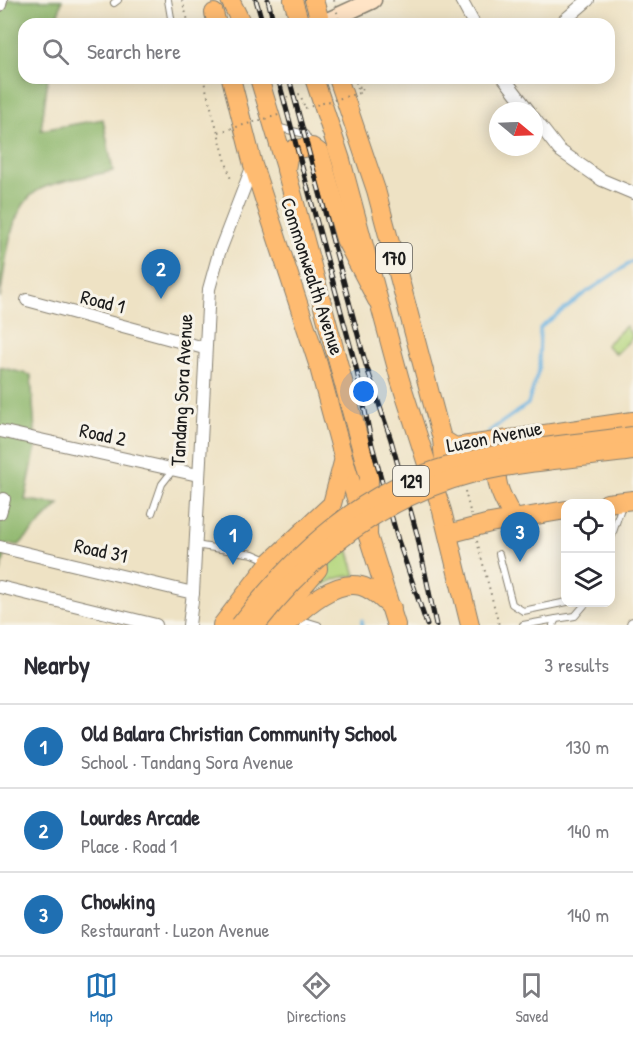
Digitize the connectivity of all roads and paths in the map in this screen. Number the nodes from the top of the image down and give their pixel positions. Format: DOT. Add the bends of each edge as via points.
graph roads {
  1 [pos="1,0"];
  2 [pos="168,0"];
  3 [pos="182,0"];
  4 [pos="230,0"];
  5 [pos="293,0"];
  6 [pos="314,0"];
  7 [pos="334,0"];
  8 [pos="373,0"];
  9 [pos="461,0"];
  10 [pos="588,0"];
  11 [pos="0,5"];
  12 [pos="171,18"];
  13 [pos="187,18"];
  14 [pos="239,18"];
  15 [pos="298,18"];
  16 [pos="318,18"];
  17 [pos="333,18"];
  18 [pos="338,18"];
  19 [pos="471,18"];
  20 [pos="567,18"];
  21 [pos="205,84"];
  22 [pos="233,84"];
  23 [pos="262,84"];
  24 [pos="319,84"];
  25 [pos="341,84"];
  26 [pos="357,84"];
  27 [pos="509,84"];
  28 [pos="359,87"];
  29 [pos="359,93"];
  30 [pos="278,100"];
  31 [pos="522,102"];
  32 [pos="213,113"];
  33 [pos="277,120"];
  34 [pos="543,130"];
  35 [pos="312,147"];
  36 [pos="253,165"];
  37 [pos="286,170"];
  38 [pos="231,180"];
  39 [pos="633,193"];
  40 [pos="27,300"];
  41 [pos="377,300"];
  42 [pos="204,348"];
  43 [pos="633,421"];
  44 [pos="0,431"];
  45 [pos="633,436"];
  46 [pos="516,437"];
  47 [pos="442,440"];
  48 [pos="633,451"];
  49 [pos="344,460"];
  50 [pos="173,469"];
  51 [pos="198,475"];
  52 [pos="4,499"];
  53 [pos="621,501"];
  54 [pos="442,511"];
  55 [pos="561,511"];
  56 [pos="0,513"];
  57 [pos="152,513"];
  58 [pos="514,519"];
  59 [pos="615,523"];
  60 [pos="474,527"];
  61 [pos="448,534"];
  62 [pos="368,536"];
  63 [pos="195,545"];
  64 [pos="0,547"];
  65 [pos="500,554"];
  66 [pos="276,556"];
  67 [pos="0,587"];
  68 [pos="193,594"];
  69 [pos="561,604"];
  70 [pos="583,607"];
  71 [pos="394,616"];
  72 [pos="555,622"];
  73 [pos="156,625"];
  74 [pos="189,625"];
  75 [pos="222,625"];
  76 [pos="240,625"];
  77 [pos="256,625"];
  78 [pos="269,625"];
  79 [pos="285,625"];
  80 [pos="303,625"];
  81 [pos="318,625"];
  82 [pos="470,625"];
  83 [pos="499,625"];
  84 [pos="523,625"];
  1 -- 11 [label="street"];
  2 -- 12 [label="lane"];
  3 -- 13 [label="path"];
  4 -- 14 [label="main road"];
  5 -- 15 [label="main road"];
  6 -- 16 [label="main road"];
  7 -- 18 [label="path, bridge"];
  8 -- 17 [label="main road"];
  9 -- 19 [label="street"];
  10 -- 20 [label="street"];
  21 -- 32 [label="path"];
  22 -- 36 [label="main road, Commonwealth Avenue"];
  23 -- 33 [label="main road"];
  24 -- 41 [label="main road, 170"];
  25 -- 47 [label="main road, 170" via="376,190"];
  26 -- 29 [label="path, bridge"];
  27 -- 31 [label="street"];
  28 -- 29 [label="path, bridge" via="363,91"];
  29 -- 30 [label="path, bridge" via="304,108 300,94"];
  32 -- 33 [label="path, bridge" via="219,132"];
  32 -- 38 [label="path"];
  33 -- 35 [label="lane" via="305,134"];
  33 -- 37 [label="main road"];
  34 -- 39 [label="street" via="559,150 602,180"];
  35 -- 37 [label="main road" via="292,151"];
  35 -- 41 [label="main road" via="321,156 345,239"];
  36 -- 42 [label="street, Tandang Sora Avenue" via="211,280"];
  36 -- 49 [label="main road, Commonwealth Avenue" via="318,364"];
  37 -- 62 [label="main road" via="369,477"];
  40 -- 42 [label="street, Road 1"];
  41 -- 54 [label="main road, 170"];
  42 -- 51 [label="street, Tandang Sora Avenue"];
  43 -- 46 [label="main road, Luzon Avenue / 129"];
  44 -- 50 [label="street, Road 2"];
  45 -- 76 [label="main road, Luzon Avenue / 129, bridge" via="496,455 451,465 408,482 327,530 275,580"];
  46 -- 47 [label="main road, Luzon Avenue / 129" via="455,447"];
  46 -- 58 [label="main road" via="505,448 496,468 500,495"];
  47 -- 54 [label="main road, 170" via="447,495"];
  48 -- 77 [label="main road, Luzon Avenue / 129, bridge" via="484,471 414,495 367,518 328,546"];
  49 -- 62 [label="main road, Commonwealth Avenue"];
  49 -- 66 [label="main road" via="332,504"];
  50 -- 51 [label="street, Road 2"];
  50 -- 57 [label="lane" via="162,484"];
  51 -- 63 [label="street, Tandang Sora Avenue"];
  52 -- 56 [label="street"];
  53 -- 59 [label="lane"];
  54 -- 61 [label="main road, 170"];
  55 -- 58 [label="main road"];
  58 -- 60 [label="main road"];
  60 -- 61 [label="main road"];
  60 -- 83 [label="path"];
  61 -- 82 [label="main road, 170"];
  62 -- 71 [label="main road, Commonwealth Avenue"];
  63 -- 66 [label="lane"];
  63 -- 68 [label="street, Tandang Sora Avenue"];
  64 -- 68 [label="street, Road 31"];
  65 -- 69 [label="lane" via="516,609"];
  66 -- 75 [label="main road"];
  66 -- 78 [label="main road" via="306,547 317,555 319,565"];
  67 -- 73 [label="street"];
  68 -- 74 [label="street, Tandang Sora Avenue"];
  70 -- 72 [label="lane" via="575,616"];
  71 -- 79 [label="main road" via="367,589 348,585 326,595"];
  72 -- 84 [label="lane"];
  80 -- 81 [label="lane"];
}
